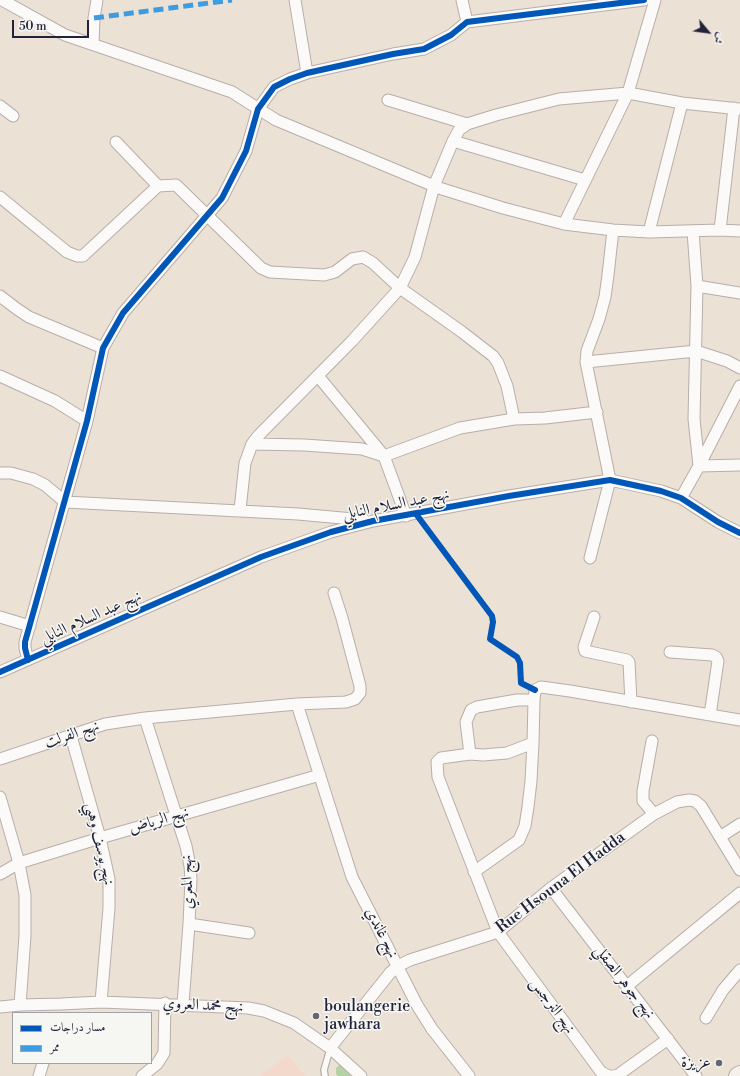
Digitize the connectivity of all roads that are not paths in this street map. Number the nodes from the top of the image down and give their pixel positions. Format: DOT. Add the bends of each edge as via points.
graph roads {
  1 [pos="3,0"];
  2 [pos="97,0"];
  3 [pos="295,0"];
  4 [pos="462,0"];
  5 [pos="638,0"];
  6 [pos="655,0"];
  7 [pos="0,5"];
  8 [pos="467,22"];
  9 [pos="93,44"];
  10 [pos="307,73"];
  11 [pos="628,93"];
  12 [pos="388,100"];
  13 [pos="682,103"];
  14 [pos="0,106"];
  15 [pos="737,108"];
  16 [pos="258,109"];
  17 [pos="13,116"];
  18 [pos="467,124"];
  19 [pos="453,141"];
  20 [pos="116,142"];
  21 [pos="585,180"];
  22 [pos="158,186"];
  23 [pos="434,186"];
  24 [pos="0,197"];
  25 [pos="207,216"];
  26 [pos="564,224"];
  27 [pos="613,230"];
  28 [pos="720,230"];
  29 [pos="693,231"];
  30 [pos="740,231"];
  31 [pos="649,232"];
  32 [pos="697,286"];
  33 [pos="400,288"];
  34 [pos="740,292"];
  35 [pos="0,296"];
  36 [pos="103,348"];
  37 [pos="696,351"];
  38 [pos="586,362"];
  39 [pos="740,368"];
  40 [pos="0,376"];
  41 [pos="318,376"];
  42 [pos="740,386"];
  43 [pos="597,412"];
  44 [pos="514,419"];
  45 [pos="87,421"];
  46 [pos="252,444"];
  47 [pos="384,456"];
  48 [pos="740,465"];
  49 [pos="699,466"];
  50 [pos="0,473"];
  51 [pos="610,480"];
  52 [pos="681,498"];
  53 [pos="65,502"];
  54 [pos="240,510"];
  55 [pos="406,516"];
  56 [pos="373,521"];
  57 [pos="740,533"];
  58 [pos="590,558"];
  59 [pos="334,593"];
  60 [pos="0,617"];
  61 [pos="594,617"];
  62 [pos="30,626"];
  63 [pos="670,652"];
  64 [pos="28,660"];
  65 [pos="0,672"];
  66 [pos="534,700"];
  67 [pos="631,702"];
  68 [pos="297,704"];
  69 [pos="710,716"];
  70 [pos="145,718"];
  71 [pos="740,720"];
  72 [pos="71,736"];
  73 [pos="652,741"];
  74 [pos="533,743"];
  75 [pos="470,754"];
  76 [pos="0,759"];
  77 [pos="320,775"];
  78 [pos="0,797"];
  79 [pos="654,814"];
  80 [pos="176,817"];
  81 [pos="740,824"];
  82 [pos="720,837"];
  83 [pos="100,838"];
  84 [pos="19,863"];
  85 [pos="740,870"];
  86 [pos="474,872"];
  87 [pos="0,874"];
  88 [pos="552,888"];
  89 [pos="740,893"];
  90 [pos="189,924"];
  91 [pos="498,932"];
  92 [pos="249,933"];
  93 [pos="398,966"];
  94 [pos="740,970"];
  95 [pos="627,986"];
  96 [pos="101,1002"];
  97 [pos="165,1004"];
  98 [pos="183,1004"];
  99 [pos="20,1005"];
  100 [pos="0,1007"];
  101 [pos="60,1009"];
  102 [pos="706,1018"];
  103 [pos="668,1039"];
  104 [pos="330,1048"];
  105 [pos="43,1064"];
  106 [pos="740,1074"];
  107 [pos="39,1076"];
  108 [pos="142,1076"];
  109 [pos="326,1076"];
  110 [pos="361,1076"];
  111 [pos="469,1076"];
  112 [pos="609,1076"];
  113 [pos="613,1076"];
  114 [pos="696,1076"];
  115 [pos="737,1076"];
  1 -- 7 [label="street"];
  1 -- 9 [label="street" via="66,35"];
  2 -- 9 [label="street"];
  3 -- 10 [label="street"];
  4 -- 8 [label="street"];
  5 -- 8 [label="street"];
  6 -- 11 [label="street"];
  8 -- 10 [label="street" via="451,35 424,49"];
  9 -- 16 [label="street" via="232,92"];
  10 -- 16 [label="street" via="274,86"];
  11 -- 13 [label="street"];
  11 -- 18 [label="street" via="559,99"];
  11 -- 21 [label="street"];
  12 -- 18 [label="street"];
  13 -- 15 [label="street"];
  13 -- 31 [label="street"];
  14 -- 17 [label="street"];
  15 -- 28 [label="street"];
  16 -- 23 [label="street" via="276,120"];
  16 -- 25 [label="street" via="246,151 222,198"];
  18 -- 19 [label="street" via="459,130"];
  19 -- 21 [label="street"];
  19 -- 23 [label="street"];
  20 -- 22 [label="street"];
  21 -- 26 [label="street"];
  22 -- 24 [label="street" via="82,256 67,252"];
  22 -- 25 [label="street" via="176,185"];
  23 -- 26 [label="street"];
  23 -- 33 [label="street" via="414,257"];
  25 -- 33 [label="street" via="260,268 270,272 324,275 335,272 352,259 363,258 374,263"];
  25 -- 36 [label="street" via="123,313"];
  26 -- 27 [label="street"];
  27 -- 31 [label="street"];
  27 -- 38 [label="street" via="605,297 587,351"];
  28 -- 29 [label="street"];
  28 -- 30 [label="street"];
  29 -- 31 [label="street"];
  29 -- 32 [label="street"];
  32 -- 34 [label="street"];
  32 -- 37 [label="street"];
  33 -- 41 [label="street"];
  33 -- 44 [label="street" via="493,356 507,386"];
  35 -- 36 [label="street" via="30,316"];
  36 -- 45 [label="street"];
  37 -- 38 [label="street"];
  37 -- 39 [label="street"];
  37 -- 49 [label="street" via="694,418"];
  38 -- 43 [label="street"];
  40 -- 45 [label="street" via="56,401"];
  41 -- 46 [label="street"];
  41 -- 47 [label="street"];
  42 -- 49 [label="street"];
  43 -- 44 [label="street"];
  43 -- 51 [label="street"];
  44 -- 47 [label="street" via="460,428"];
  45 -- 53 [label="street"];
  46 -- 47 [label="street" via="362,449"];
  46 -- 54 [label="street" via="245,463"];
  47 -- 55 [label="street"];
  48 -- 49 [label="street"];
  49 -- 52 [label="street"];
  50 -- 53 [label="street" via="11,473 32,479 45,485"];
  51 -- 52 [label="street, نهج عبد السلام النابلي"];
  51 -- 55 [label="street, نهج عبد السلام النابلي"];
  51 -- 58 [label="street"];
  52 -- 57 [label="street, نهج عبد السلام النابلي"];
  53 -- 54 [label="street"];
  53 -- 62 [label="street"];
  54 -- 56 [label="street"];
  55 -- 56 [label="street, نهج عبد السلام النابلي"];
  56 -- 64 [label="street, نهج عبد السلام النابلي" via="331,532 261,557"];
  59 -- 68 [label="street, نهج الفرلت" via="359,681 360,693 356,699 346,702"];
  60 -- 62 [label="street"];
  61 -- 67 [label="street" via="584,646 585,651 629,662"];
  62 -- 64 [label="street" via="25,642"];
  63 -- 69 [label="street" via="716,657 718,661"];
  64 -- 65 [label="street, نهج عبد السلام النابلي"];
  66 -- 67 [label="street" via="535,690 541,687"];
  66 -- 74 [label="street"];
  66 -- 75 [label="street" via="517,700 471,710 466,722"];
  67 -- 69 [label="street"];
  68 -- 70 [label="street, نهج الفرلت"];
  68 -- 77 [label="street, نهج غاندي"];
  69 -- 71 [label="street"];
  70 -- 72 [label="street, نهج الفرلت" via="105,724"];
  70 -- 80 [label="street, نهج المعري"];
  72 -- 76 [label="street, نهج الفرلت"];
  72 -- 83 [label="street, نهج يوسف وهبي"];
  73 -- 79 [label="street" via="643,801"];
  74 -- 75 [label="street" via="507,752"];
  74 -- 86 [label="street" via="528,807 525,826 519,840"];
  75 -- 86 [label="street, نهج النرجس" via="441,758 437,766 438,777"];
  77 -- 80 [label="street, نهج الرياض"];
  77 -- 93 [label="street, نهج غاندي" via="352,877"];
  78 -- 84 [label="street"];
  79 -- 82 [label="street, Rue Hsouna El Hadda" via="677,802 695,801 701,806"];
  79 -- 88 [label="street, Rue Hsouna El Hadda"];
  80 -- 83 [label="street, نهج الرياض"];
  80 -- 90 [label="street, نهج المعري" via="190,866"];
  81 -- 82 [label="street"];
  82 -- 85 [label="street, Rue Hsouna El Hadda"];
  83 -- 84 [label="street, نهج الرياض"];
  83 -- 96 [label="street, نهج يوسف وهبي" via="110,888"];
  84 -- 87 [label="street, نهج الرياض"];
  84 -- 99 [label="street" via="26,915"];
  86 -- 91 [label="street, نهج النرجس"];
  88 -- 91 [label="street, Rue Hsouna El Hadda"];
  88 -- 95 [label="street, نهج جوهر الصقلي"];
  89 -- 95 [label="street"];
  90 -- 92 [label="street"];
  90 -- 98 [label="street, نهج المعري"];
  91 -- 93 [label="street, Rue Hsouna El Hadda"];
  91 -- 112 [label="street, نهج النرجس" via="601,1072"];
  93 -- 104 [label="street, Rue Hsouna El Hadda"];
  93 -- 111 [label="street, نهج غاندي" via="417,1005"];
  94 -- 102 [label="street" via="723,990"];
  95 -- 103 [label="street, نهج جوهر الصقلي"];
  96 -- 97 [label="street, نهج محمد العروي"];
  96 -- 101 [label="street, نهج محمد العروي"];
  97 -- 98 [label="street, نهج محمد العروي"];
  97 -- 108 [label="street" via="164,1053 157,1064"];
  98 -- 104 [label="street, نهج محمد العروي" via="264,1011 294,1023"];
  99 -- 100 [label="street, نهج محمد العروي"];
  99 -- 101 [label="street, نهج محمد العروي"];
  103 -- 113 [label="street"];
  103 -- 114 [label="street, نهج جوهر الصقلي"];
  104 -- 109 [label="lane" via="324,1070"];
  104 -- 110 [label="street, نهج محمد العروي"];
  105 -- 107 [label="street"];
  106 -- 115 [label="main road"];
}
